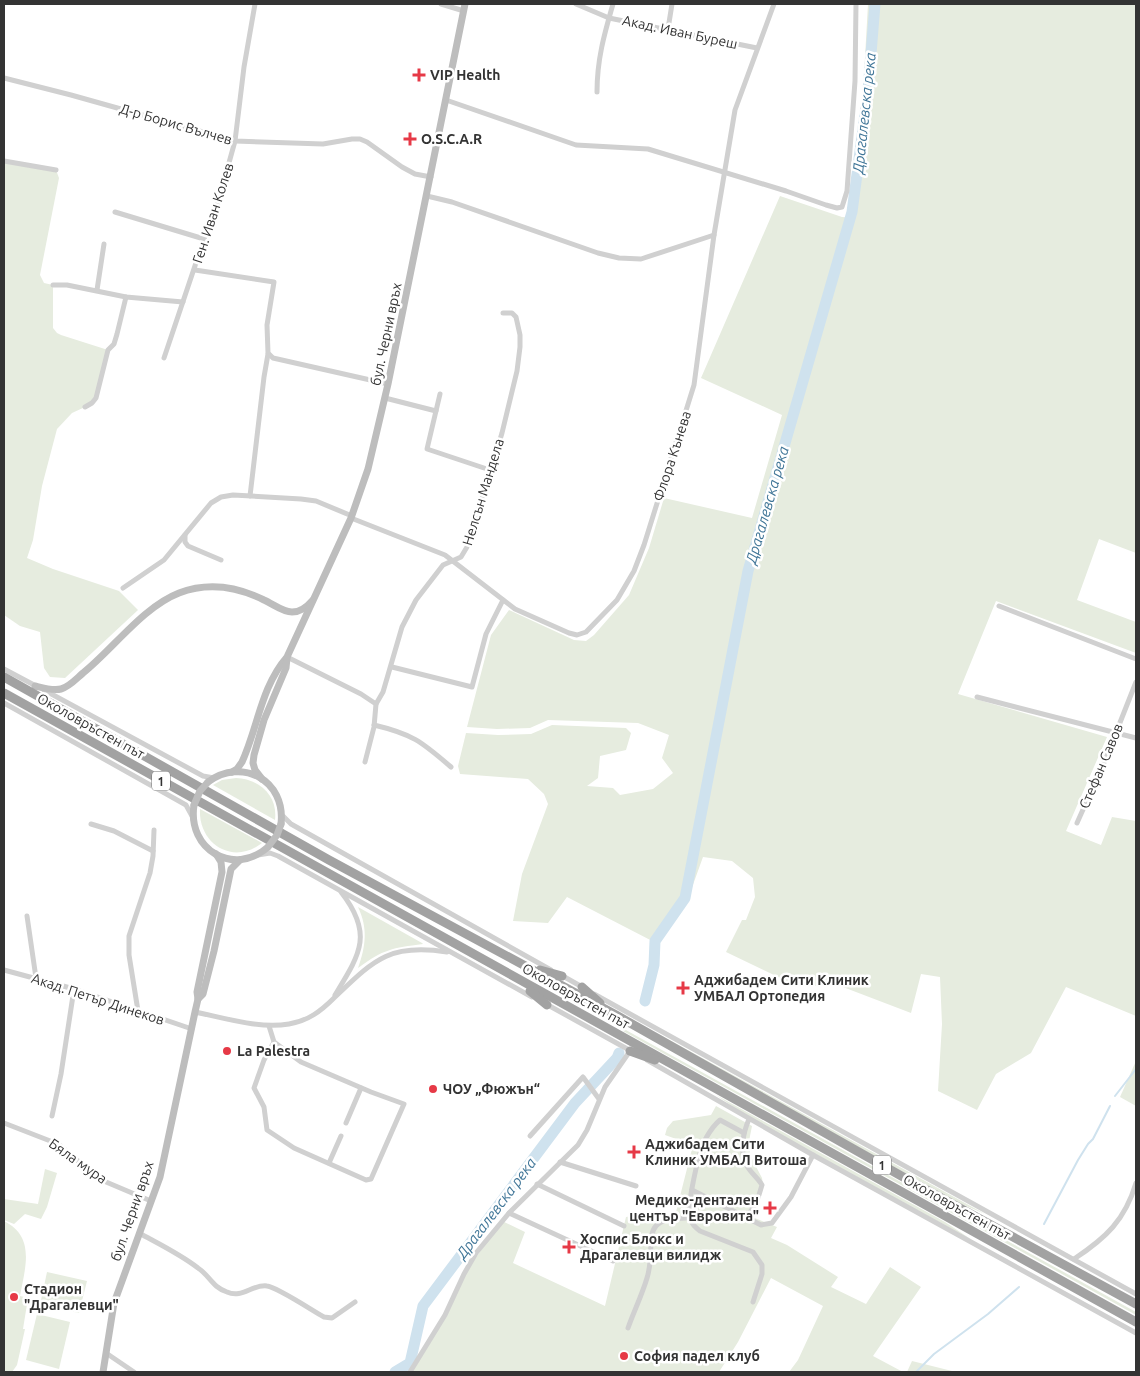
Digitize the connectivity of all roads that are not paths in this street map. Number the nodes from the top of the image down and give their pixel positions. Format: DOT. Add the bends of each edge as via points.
graph roads {
  1 [pos="255,4"];
  2 [pos="441,4"];
  3 [pos="576,4"];
  4 [pos="612,4"];
  5 [pos="672,4"];
  6 [pos="774,4"];
  7 [pos="856,4"];
  8 [pos="465,7"];
  9 [pos="609,18"];
  10 [pos="668,30"];
  11 [pos="757,48"];
  12 [pos="4,78"];
  13 [pos="597,92"];
  14 [pos="446,100"];
  15 [pos="235,141"];
  16 [pos="4,161"];
  17 [pos="56,170"];
  18 [pos="725,172"];
  19 [pos="431,177"];
  20 [pos="427,196"];
  21 [pos="115,212"];
  22 [pos="714,235"];
  23 [pos="204,240"];
  24 [pos="104,244"];
  25 [pos="195,270"];
  26 [pos="53,285"];
  27 [pos="97,290"];
  28 [pos="126,297"];
  29 [pos="183,302"];
  30 [pos="503,313"];
  31 [pos="268,354"];
  32 [pos="164,358"];
  33 [pos="388,384"];
  34 [pos="440,394"];
  35 [pos="385,398"];
  36 [pos="86,407"];
  37 [pos="436,411"];
  38 [pos="490,470"];
  39 [pos="250,496"];
  40 [pos="352,517"];
  41 [pos="186,534"];
  42 [pos="221,560"];
  43 [pos="453,560"];
  44 [pos="123,588"];
  45 [pos="315,597"];
  46 [pos="503,600"];
  47 [pos="999,606"];
  48 [pos="288,657"];
  49 [pos="1136,659"];
  50 [pos="392,667"];
  51 [pos="4,669"];
  52 [pos="4,677"];
  53 [pos="1136,682"];
  54 [pos="35,686"];
  55 [pos="4,693"];
  56 [pos="977,697"];
  57 [pos="4,703"];
  58 [pos="376,704"];
  59 [pos="374,725"];
  60 [pos="1116,733"];
  61 [pos="1136,738"];
  62 [pos="365,762"];
  63 [pos="450,767"];
  64 [pos="232,772"];
  65 [pos="216,777"];
  66 [pos="262,779"];
  67 [pos="282,814"];
  68 [pos="193,819"];
  69 [pos="1077,823"];
  70 [pos="92,824"];
  71 [pos="154,830"];
  72 [pos="153,851"];
  73 [pos="216,854"];
  74 [pos="257,855"];
  75 [pos="240,860"];
  76 [pos="339,890"];
  77 [pos="27,916"];
  78 [pos="450,952"];
  79 [pos="523,965"];
  80 [pos="4,970"];
  81 [pos="512,976"];
  82 [pos="562,976"];
  83 [pos="36,978"];
  84 [pos="582,987"];
  85 [pos="74,989"];
  86 [pos="198,999"];
  87 [pos="331,1001"];
  88 [pos="547,1005"];
  89 [pos="138,1011"];
  90 [pos="195,1012"];
  91 [pos="616,1016"];
  92 [pos="269,1026"];
  93 [pos="192,1029"];
  94 [pos="274,1042"];
  95 [pos="630,1051"];
  96 [pos="684,1070"];
  97 [pos="361,1088"];
  98 [pos="600,1099"];
  99 [pos="52,1116"];
  100 [pos="749,1119"];
  101 [pos="346,1122"];
  102 [pos="4,1123"];
  103 [pos="744,1134"];
  104 [pos="341,1136"];
  105 [pos="530,1136"];
  106 [pos="813,1155"];
  107 [pos="560,1162"];
  108 [pos="329,1163"];
  109 [pos="1136,1183"];
  110 [pos="537,1184"];
  111 [pos="636,1186"];
  112 [pos="692,1190"];
  113 [pos="151,1201"];
  114 [pos="509,1213"];
  115 [pos="744,1217"];
  116 [pos="689,1218"];
  117 [pos="624,1226"];
  118 [pos="139,1233"];
  119 [pos="1074,1259"];
  120 [pos="613,1261"];
  121 [pos="1136,1294"];
  122 [pos="355,1302"];
  123 [pos="753,1302"];
  124 [pos="1136,1304"];
  125 [pos="1136,1322"];
  126 [pos="628,1328"];
  127 [pos="1136,1333"];
  128 [pos="106,1353"];
  129 [pos="103,1372"];
  130 [pos="134,1372"];
  131 [pos="410,1372"];
  1 -- 15 [label="street, Ген. Иван Колев"];
  2 -- 8 [label="street"];
  3 -- 9 [label="street, Акад. Иван Буреш"];
  4 -- 9 [label="street"];
  5 -- 10 [label="street"];
  6 -- 11 [label="street, Флора Кънева"];
  7 -- 18 [label="street" via="855,81 842,207 836,208"];
  8 -- 14 [label="main road, бул. Черни връх"];
  9 -- 10 [label="street, Акад. Иван Буреш"];
  9 -- 13 [label="street" via="601,43"];
  10 -- 11 [label="street, Акад. Иван Буреш"];
  11 -- 18 [label="street, Флора Кънева" via="735,110"];
  12 -- 15 [label="street, Д-р Борис Вълчев"];
  14 -- 18 [label="street" via="576,145 648,149"];
  14 -- 19 [label="main road, бул. Черни връх"];
  15 -- 19 [label="street, Д-р Борис Вълчев" via="323,144 360,139 415,174"];
  15 -- 23 [label="street, Ген. Иван Колев" via="214,217"];
  16 -- 17 [label="street"];
  18 -- 22 [label="street, Флора Кънева"];
  19 -- 20 [label="main road, бул. Черни връх"];
  20 -- 22 [label="street" via="619,258 641,260"];
  20 -- 33 [label="main road, бул. Черни връх"];
  21 -- 23 [label="street"];
  22 -- 46 [label="street, Флора Кънева" via="694,385 644,545 626,587 586,632 577,635 516,609"];
  23 -- 25 [label="street, Ген. Иван Колев"];
  24 -- 27 [label="street"];
  25 -- 29 [label="street, Ген. Иван Колев"];
  25 -- 31 [label="street" via="274,282 266,330"];
  26 -- 27 [label="street" via="67,284"];
  27 -- 28 [label="street"];
  28 -- 29 [label="street"];
  28 -- 36 [label="street" via="96,398"];
  29 -- 32 [label="street, Ген. Иван Колев"];
  30 -- 38 [label="street, Нелсън Мандела" via="514,314 520,335 518,364"];
  31 -- 33 [label="street" via="282,361"];
  31 -- 39 [label="street"];
  33 -- 35 [label="main road, бул. Черни връх"];
  34 -- 37 [label="street"];
  35 -- 37 [label="street"];
  35 -- 40 [label="main road, бул. Черни връх" via="368,469"];
  37 -- 38 [label="street" via="427,448"];
  38 -- 43 [label="street, Нелсън Мандела" via="467,547 461,556"];
  39 -- 40 [label="street, Флора Кънева" via="308,500"];
  39 -- 41 [label="street, Флора Кънева" via="233,494 216,500"];
  40 -- 43 [label="street, Флора Кънева"];
  40 -- 45 [label="main road, бул. Черни връх"];
  41 -- 42 [label="street" via="188,546"];
  41 -- 44 [label="street, Флора Кънева" via="164,560"];
  43 -- 46 [label="street, Флора Кънева"];
  43 -- 50 [label="street, Нелсън Мандела" via="443,565 410,611 396,643"];
  45 -- 48 [label="main road, бул. Черни връх"];
  45 -- 54 [label="main road" via="303,609 293,612 230,588 189,590 153,608 66,687 52,690"];
  46 -- 50 [label="street" via="486,634 472,687"];
  47 -- 49 [label="street"];
  48 -- 58 [label="street"];
  48 -- 64 [label="main road, бул. Черни връх" via="280,665 265,695 242,762"];
  48 -- 66 [label="main road, бул. Черни връх" via="254,755 255,770"];
  50 -- 58 [label="street, Нелсън Мандела"];
  51 -- 54 [label="street, Околовръстен път"];
  52 -- 79 [label="highway, Околовръстен път / 1"];
  53 -- 60 [label="street, Стефан Савов"];
  54 -- 65 [label="street, Околовръстен път" via="203,776"];
  55 -- 81 [label="highway, Околовръстен път / 1"];
  56 -- 60 [label="street"];
  57 -- 68 [label="street, Околовръстен път" via="186,805"];
  58 -- 59 [label="street, Нелсън Мандела"];
  59 -- 62 [label="street, Нелсън Мандела"];
  59 -- 63 [label="street" via="399,731 422,742"];
  60 -- 61 [label="street"];
  60 -- 69 [label="street, Стефан Савов"];
  64 -- 65 [label="main road"];
  64 -- 66 [label="main road" via="248,773"];
  65 -- 68 [label="main road, bridge" via="200,791"];
  66 -- 67 [label="main road" via="276,794"];
  67 -- 74 [label="main road, bridge" via="277,835"];
  67 -- 82 [label="street, Околовръстен път" via="291,824"];
  68 -- 73 [label="main road" via="200,840"];
  70 -- 72 [label="street" via="114,831"];
  71 -- 72 [label="street"];
  72 -- 89 [label="street" via="150,873 130,936"];
  73 -- 75 [label="main road"];
  73 -- 86 [label="main road, бул. Черни връх" via="222,872 196,992"];
  74 -- 75 [label="main road"];
  74 -- 76 [label="street, Околовръстен път" via="278,856"];
  75 -- 86 [label="main road, бул. Черни връх" via="232,869 203,994"];
  76 -- 78 [label="street, Околовръстен път"];
  76 -- 87 [label="street" via="354,910 360,939 356,959"];
  77 -- 83 [label="street"];
  78 -- 87 [label="street" via="412,950 387,955 366,968"];
  78 -- 88 [label="street, Околовръстен път"];
  79 -- 82 [label="highway"];
  79 -- 91 [label="highway, Околовръстен път / 1"];
  80 -- 83 [label="street, Акад. Петър Динеков"];
  81 -- 88 [label="highway"];
  81 -- 96 [label="highway, Околовръстен път / 1"];
  82 -- 84 [label="street, Околовръстен път"];
  83 -- 85 [label="street, Акад. Петър Динеков"];
  84 -- 91 [label="highway"];
  84 -- 119 [label="street, Околовръстен път"];
  85 -- 89 [label="street, Акад. Петър Динеков"];
  85 -- 99 [label="street" via="62,1074"];
  86 -- 90 [label="main road, бул. Черни връх"];
  87 -- 92 [label="street" via="312,1017 291,1024"];
  88 -- 95 [label="street, Околовръстен път"];
  89 -- 93 [label="street, Акад. Петър Динеков"];
  90 -- 92 [label="street"];
  90 -- 93 [label="main road, бул. Черни връх"];
  91 -- 124 [label="highway, Околовръстен път / 1"];
  92 -- 94 [label="street"];
  93 -- 113 [label="main road, бул. Черни връх" via="160,1177"];
  94 -- 97 [label="street" via="301,1062"];
  94 -- 108 [label="street" via="254,1083 255,1092 264,1107 266,1126 269,1132 294,1148"];
  95 -- 96 [label="highway"];
  95 -- 98 [label="street"];
  95 -- 100 [label="street, Околовръстен път"];
  96 -- 125 [label="highway, Околовръстен път / 1"];
  97 -- 101 [label="street"];
  97 -- 108 [label="street" via="404,1104 371,1179 366,1180"];
  98 -- 105 [label="street" via="583,1077"];
  98 -- 107 [label="street" via="578,1145"];
  100 -- 103 [label="street"];
  100 -- 106 [label="street, Околовръстен път"];
  102 -- 113 [label="street, Бяла мура" via="58,1144 99,1179"];
  103 -- 112 [label="street" via="720,1120 712,1127 705,1139"];
  103 -- 115 [label="street" via="746,1165 762,1185 756,1206"];
  104 -- 108 [label="street"];
  106 -- 115 [label="street" via="792,1197 772,1224 761,1225"];
  106 -- 127 [label="street, Околовръстен път"];
  107 -- 110 [label="street"];
  107 -- 111 [label="street"];
  109 -- 119 [label="street" via="1131,1202 1114,1225 1103,1238"];
  110 -- 114 [label="street"];
  110 -- 117 [label="street"];
  112 -- 115 [label="street"];
  112 -- 116 [label="street"];
  113 -- 118 [label="main road, бул. Черни връх"];
  114 -- 120 [label="street"];
  114 -- 131 [label="street" via="464,1274 445,1315"];
  116 -- 123 [label="street" via="700,1231 753,1252 762,1265"];
  116 -- 126 [label="street" via="673,1217 657,1224 651,1235 648,1276"];
  118 -- 122 [label="street" via="186,1259 217,1288 233,1295 269,1286 324,1317 332,1318"];
  118 -- 128 [label="main road, бул. Черни връх" via="116,1294"];
  119 -- 121 [label="street, Околовръстен път"];
  128 -- 129 [label="main road, бул. Черни връх"];
  128 -- 130 [label="street"];
}
